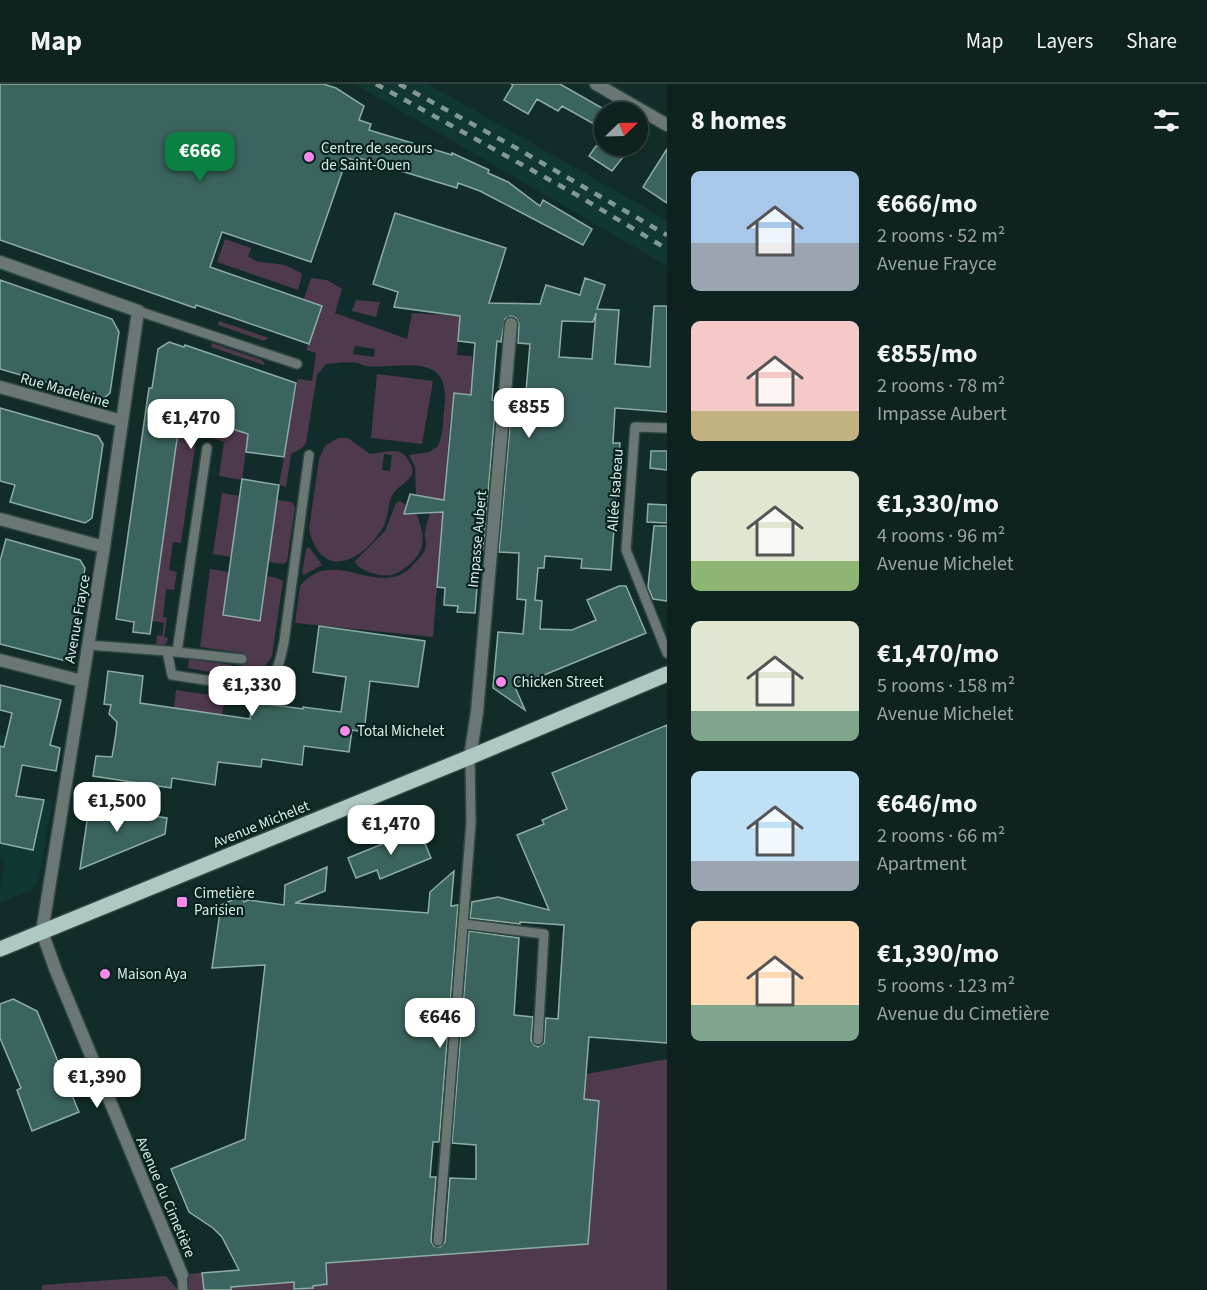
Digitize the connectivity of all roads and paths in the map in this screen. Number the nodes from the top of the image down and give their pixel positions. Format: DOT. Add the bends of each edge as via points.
graph roads {
  1 [pos="596,84"];
  2 [pos="667,124"];
  3 [pos="0,262"];
  4 [pos="138,311"];
  5 [pos="511,324"];
  6 [pos="297,364"];
  7 [pos="0,387"];
  8 [pos="122,421"];
  9 [pos="667,428"];
  10 [pos="207,448"];
  11 [pos="309,455"];
  12 [pos="0,519"];
  13 [pos="104,547"];
  14 [pos="87,645"];
  15 [pos="167,651"];
  16 [pos="177,652"];
  17 [pos="667,653"];
  18 [pos="242,659"];
  19 [pos="0,660"];
  20 [pos="667,674"];
  21 [pos="82,681"];
  22 [pos="470,758"];
  23 [pos="464,924"];
  24 [pos="42,932"];
  25 [pos="0,949"];
  26 [pos="538,1040"];
  27 [pos="438,1241"];
  28 [pos="182,1275"];
  29 [pos="183,1290"];
  1 -- 2 [label="street"];
  3 -- 4 [label="street"];
  4 -- 6 [label="lane"];
  4 -- 8 [label="street, Avenue Frayce"];
  5 -- 22 [label="street, Impasse Aubert"];
  7 -- 8 [label="street, Rue Madeleine"];
  8 -- 13 [label="street, Avenue Frayce"];
  9 -- 17 [label="lane, Allée Isabeau" via="635,427 626,550"];
  10 -- 16 [label="lane"];
  11 -- 15 [label="lane" via="284,642 271,679 252,687 171,675"];
  12 -- 13 [label="street"];
  13 -- 14 [label="street, Avenue Frayce"];
  14 -- 15 [label="lane"];
  14 -- 21 [label="street, Avenue Frayce"];
  15 -- 16 [label="lane"];
  16 -- 18 [label="lane"];
  19 -- 21 [label="street"];
  20 -- 22 [label="main road, Avenue Michelet"];
  21 -- 24 [label="street, Avenue Frayce"];
  22 -- 23 [label="lane" via="471,823"];
  22 -- 24 [label="main road, Avenue Michelet"];
  23 -- 26 [label="lane" via="544,934"];
  23 -- 27 [label="lane"];
  24 -- 25 [label="main road, Avenue Michelet"];
  24 -- 28 [label="street, Avenue du Cimetière"];
  28 -- 29 [label="lane"];
}
